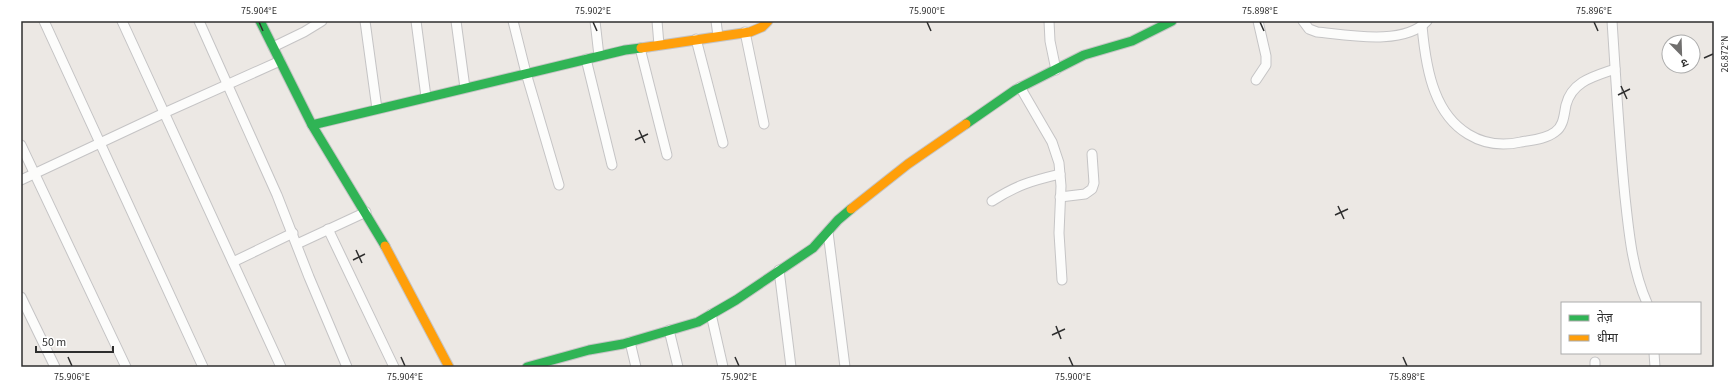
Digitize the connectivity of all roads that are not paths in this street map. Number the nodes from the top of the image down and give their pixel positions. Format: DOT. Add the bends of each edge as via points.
graph roads {
  1 [pos="44,21"];
  2 [pos="122,21"];
  3 [pos="200,21"];
  4 [pos="260,21"];
  5 [pos="322,21"];
  6 [pos="365,21"];
  7 [pos="416,21"];
  8 [pos="456,21"];
  9 [pos="513,21"];
  10 [pos="595,21"];
  11 [pos="657,21"];
  12 [pos="716,21"];
  13 [pos="768,21"];
  14 [pos="1049,21"];
  15 [pos="1172,21"];
  16 [pos="1258,21"];
  17 [pos="1303,21"];
  18 [pos="1612,21"];
  19 [pos="1424,24"];
  20 [pos="745,32"];
  21 [pos="718,36"];
  22 [pos="696,39"];
  23 [pos="659,45"];
  24 [pos="273,47"];
  25 [pos="640,48"];
  26 [pos="599,56"];
  27 [pos="586,59"];
  28 [pos="280,61"];
  29 [pos="1615,69"];
  30 [pos="1056,70"];
  31 [pos="526,73"];
  32 [pos="1256,80"];
  33 [pos="228,84"];
  34 [pos="1020,87"];
  35 [pos="465,88"];
  36 [pos="426,97"];
  37 [pos="377,109"];
  38 [pos="164,113"];
  39 [pos="764,124"];
  40 [pos="312,125"];
  41 [pos="101,143"];
  42 [pos="724,143"];
  43 [pos="21,145"];
  44 [pos="1092,154"];
  45 [pos="667,155"];
  46 [pos="612,165"];
  47 [pos="34,174"];
  48 [pos="1060,174"];
  49 [pos="21,180"];
  50 [pos="559,185"];
  51 [pos="1060,197"];
  52 [pos="992,201"];
  53 [pos="366,212"];
  54 [pos="328,229"];
  55 [pos="828,232"];
  56 [pos="293,233"];
  57 [pos="297,244"];
  58 [pos="233,262"];
  59 [pos="778,270"];
  60 [pos="1062,280"];
  61 [pos="21,297"];
  62 [pos="1647,302"];
  63 [pos="711,314"];
  64 [pos="669,330"];
  65 [pos="630,342"];
  66 [pos="1654,354"];
  67 [pos="55,367"];
  68 [pos="126,367"];
  69 [pos="204,367"];
  70 [pos="281,367"];
  71 [pos="347,367"];
  72 [pos="394,367"];
  73 [pos="449,367"];
  74 [pos="527,367"];
  75 [pos="636,367"];
  76 [pos="678,367"];
  77 [pos="723,367"];
  78 [pos="791,367"];
  79 [pos="845,367"];
  80 [pos="1655,367"];
  1 -- 41 [label="street"];
  2 -- 38 [label="street"];
  3 -- 33 [label="street"];
  4 -- 24 [label="street"];
  5 -- 24 [label="street"];
  6 -- 37 [label="street"];
  7 -- 36 [label="street"];
  8 -- 35 [label="street"];
  9 -- 31 [label="street"];
  10 -- 26 [label="street"];
  11 -- 23 [label="street"];
  12 -- 21 [label="street"];
  13 -- 20 [label="street" via="762,27"];
  14 -- 30 [label="street"];
  15 -- 30 [label="street" via="1132,41 1084,56"];
  16 -- 32 [label="street" via="1266,65"];
  17 -- 19 [label="street" via="1309,29 1317,32 1391,37 1407,34"];
  18 -- 29 [label="street"];
  19 -- 29 [label="street" via="1424,48 1435,92 1445,111 1459,128 1481,141 1500,145 1548,136 1560,128 1566,104 1572,92 1581,83"];
  20 -- 21 [label="street"];
  20 -- 39 [label="street"];
  21 -- 22 [label="street"];
  22 -- 23 [label="street"];
  22 -- 42 [label="street"];
  23 -- 25 [label="street"];
  24 -- 28 [label="street"];
  25 -- 26 [label="street"];
  25 -- 45 [label="street"];
  26 -- 27 [label="street"];
  27 -- 31 [label="street"];
  27 -- 46 [label="street"];
  28 -- 33 [label="street"];
  28 -- 40 [label="street"];
  29 -- 62 [label="street" via="1631,251"];
  30 -- 34 [label="street"];
  31 -- 35 [label="street"];
  31 -- 50 [label="street"];
  33 -- 38 [label="street"];
  33 -- 56 [label="street"];
  34 -- 48 [label="street" via="1052,142"];
  34 -- 55 [label="street" via="908,164 838,220"];
  35 -- 36 [label="street"];
  36 -- 37 [label="street"];
  37 -- 40 [label="street"];
  38 -- 41 [label="street"];
  38 -- 58 [label="street"];
  40 -- 53 [label="street"];
  41 -- 47 [label="street"];
  41 -- 69 [label="street"];
  43 -- 47 [label="street"];
  44 -- 51 [label="street" via="1092,189 1085,194"];
  47 -- 49 [label="street"];
  47 -- 68 [label="street"];
  48 -- 51 [label="street"];
  48 -- 52 [label="street" via="1024,183"];
  51 -- 60 [label="street"];
  53 -- 54 [label="street"];
  53 -- 73 [label="street"];
  54 -- 57 [label="street"];
  54 -- 72 [label="street"];
  55 -- 59 [label="street" via="813,248"];
  55 -- 79 [label="street"];
  56 -- 57 [label="street"];
  56 -- 58 [label="street"];
  57 -- 71 [label="street"];
  58 -- 70 [label="street"];
  59 -- 63 [label="street" via="736,300"];
  59 -- 78 [label="street"];
  61 -- 67 [label="street"];
  63 -- 64 [label="street" via="698,322"];
  63 -- 77 [label="street"];
  64 -- 65 [label="street"];
  64 -- 76 [label="street"];
  65 -- 74 [label="street"];
  65 -- 75 [label="street"];
  66 -- 80 [label="street"];
}
